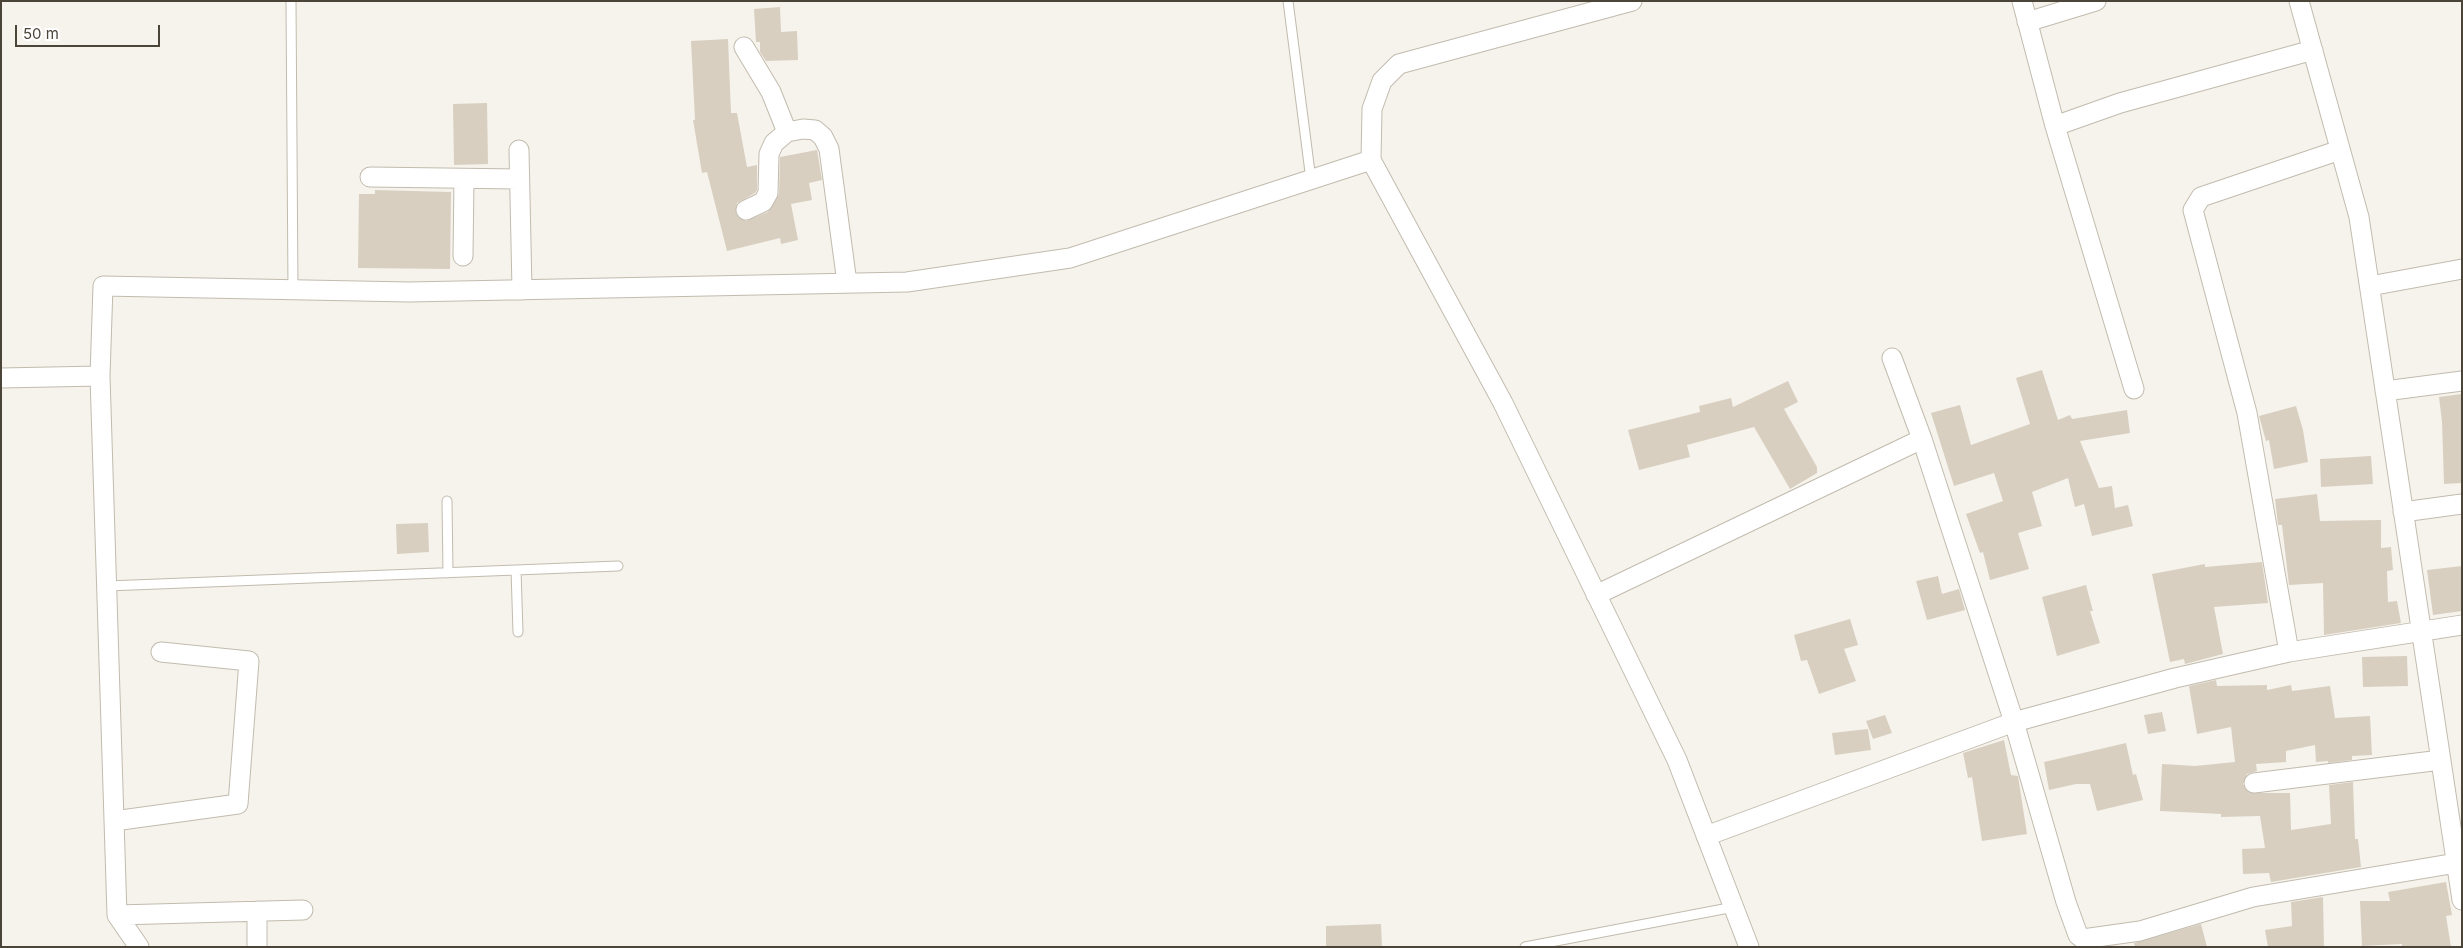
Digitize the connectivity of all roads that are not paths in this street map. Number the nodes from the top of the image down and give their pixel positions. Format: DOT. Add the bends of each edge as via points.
graph roads {
  1 [pos="291,1"];
  2 [pos="1288,1"];
  3 [pos="1632,1"];
  4 [pos="2022,1"];
  5 [pos="2096,1"];
  6 [pos="2300,1"];
  7 [pos="2027,22"];
  8 [pos="744,47"];
  9 [pos="2313,50"];
  10 [pos="2056,126"];
  11 [pos="788,132"];
  12 [pos="519,150"];
  13 [pos="2340,150"];
  14 [pos="1371,160"];
  15 [pos="370,178"];
  16 [pos="464,179"];
  17 [pos="519,179"];
  18 [pos="1311,180"];
  19 [pos="746,210"];
  20 [pos="463,256"];
  21 [pos="2462,270"];
  22 [pos="847,283"];
  23 [pos="2370,286"];
  24 [pos="293,290"];
  25 [pos="522,290"];
  26 [pos="1892,358"];
  27 [pos="100,376"];
  28 [pos="1,378"];
  29 [pos="2462,380"];
  30 [pos="2134,389"];
  31 [pos="2385,391"];
  32 [pos="1922,439"];
  33 [pos="447,501"];
  34 [pos="2462,504"];
  35 [pos="2403,512"];
  36 [pos="618,566"];
  37 [pos="516,570"];
  38 [pos="448,573"];
  39 [pos="106,586"];
  40 [pos="1596,595"];
  41 [pos="2462,625"];
  42 [pos="2421,631"];
  43 [pos="518,632"];
  44 [pos="160,652"];
  45 [pos="2289,652"];
  46 [pos="2014,722"];
  47 [pos="2441,760"];
  48 [pos="2254,783"];
  49 [pos="114,821"];
  50 [pos="1706,836"];
  51 [pos="2459,862"];
  52 [pos="2462,900"];
  53 [pos="1734,907"];
  54 [pos="303,910"];
  55 [pos="257,911"];
  56 [pos="117,915"];
  57 [pos="139,947"];
  58 [pos="257,947"];
  59 [pos="1525,947"];
  60 [pos="1749,947"];
  1 -- 24 [label="lane"];
  2 -- 18 [label="lane"];
  3 -- 14 [label="street" via="1399,64 1382,80 1372,109"];
  4 -- 7 [label="street"];
  5 -- 7 [label="street"];
  6 -- 9 [label="street"];
  7 -- 10 [label="street"];
  8 -- 11 [label="street" via="771,92"];
  9 -- 10 [label="street" via="2120,103"];
  9 -- 13 [label="street"];
  10 -- 30 [label="street"];
  11 -- 19 [label="street" via="774,143 769,154 768,193 763,202"];
  11 -- 22 [label="street" via="815,130 828,149"];
  12 -- 17 [label="street"];
  13 -- 23 [label="street" via="2359,217"];
  13 -- 45 [label="street" via="2202,197 2193,210 2247,412"];
  14 -- 18 [label="street"];
  14 -- 40 [label="street" via="1504,403"];
  15 -- 16 [label="street"];
  16 -- 17 [label="street"];
  16 -- 20 [label="street"];
  17 -- 25 [label="street"];
  18 -- 22 [label="street" via="1070,258 907,282"];
  21 -- 23 [label="street"];
  22 -- 25 [label="street"];
  23 -- 31 [label="street"];
  24 -- 25 [label="street"];
  24 -- 27 [label="street" via="103,286"];
  26 -- 32 [label="street"];
  27 -- 28 [label="street"];
  27 -- 39 [label="street"];
  29 -- 31 [label="street"];
  31 -- 35 [label="street"];
  32 -- 40 [label="street"];
  32 -- 46 [label="street"];
  33 -- 38 [label="lane"];
  34 -- 35 [label="street"];
  35 -- 42 [label="street"];
  36 -- 37 [label="lane"];
  37 -- 38 [label="lane"];
  37 -- 43 [label="lane"];
  38 -- 39 [label="lane"];
  39 -- 49 [label="street"];
  40 -- 50 [label="street" via="1677,760"];
  41 -- 42 [label="street"];
  42 -- 45 [label="street"];
  42 -- 47 [label="street"];
  44 -- 49 [label="street" via="249,661 238,804"];
  45 -- 46 [label="street" via="2175,678"];
  46 -- 50 [label="street"];
  46 -- 51 [label="street" via="2066,902 2078,935 2083,939 2140,931 2253,896"];
  47 -- 48 [label="street"];
  47 -- 51 [label="street"];
  49 -- 56 [label="street"];
  50 -- 53 [label="street"];
  51 -- 52 [label="street"];
  53 -- 59 [label="lane"];
  53 -- 60 [label="street"];
  54 -- 55 [label="street"];
  55 -- 56 [label="street"];
  55 -- 58 [label="street"];
  56 -- 57 [label="street"];
}
